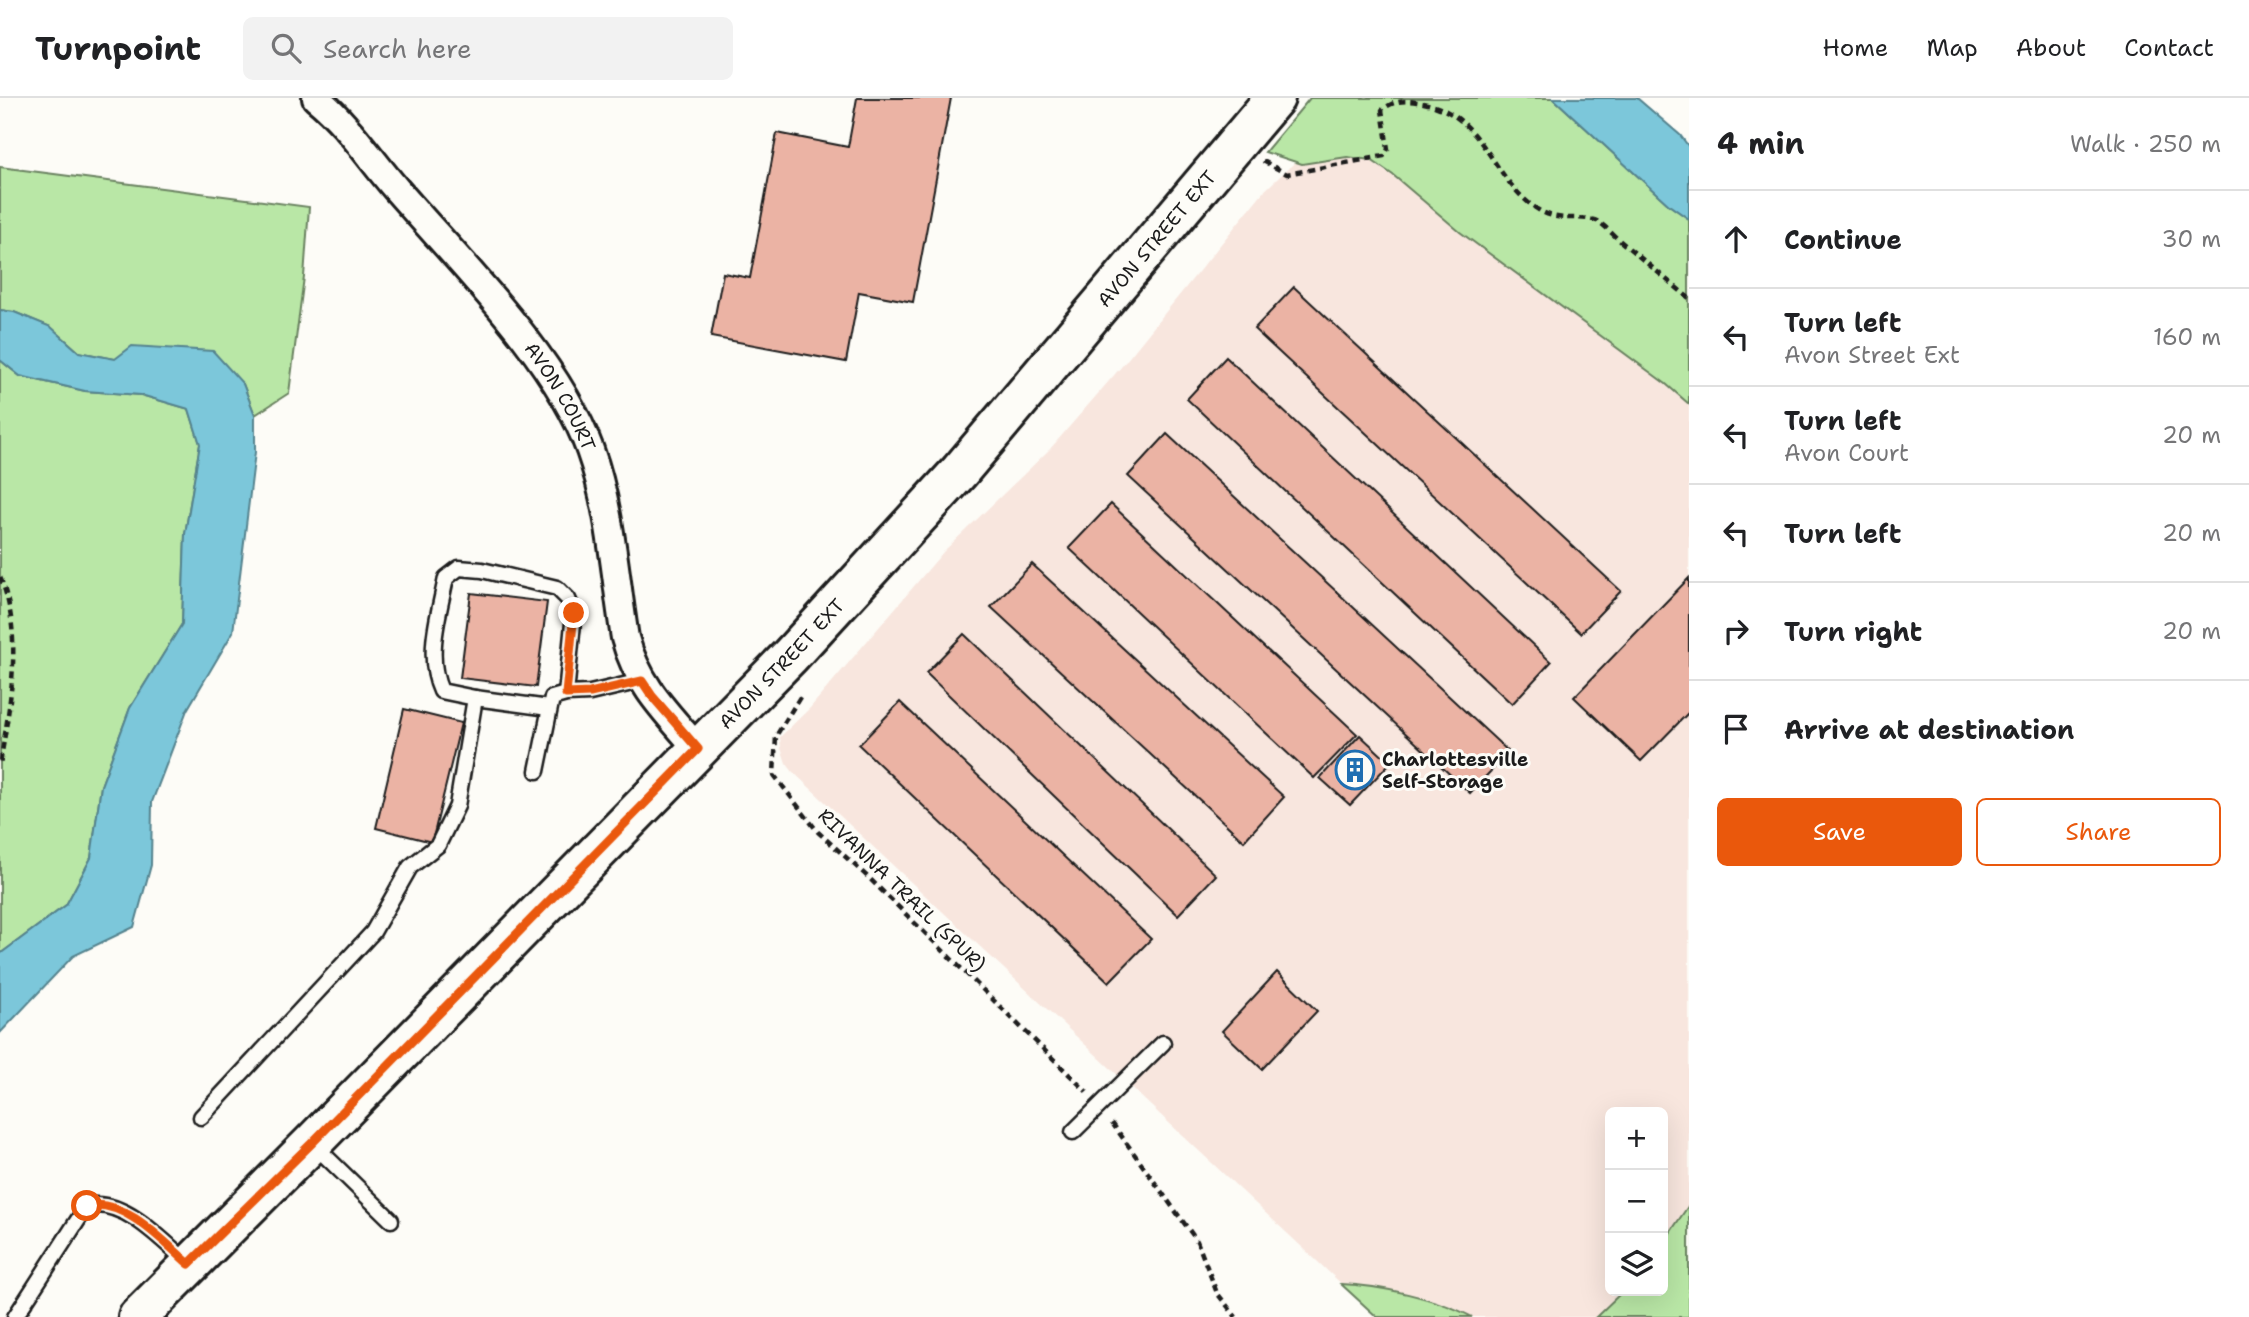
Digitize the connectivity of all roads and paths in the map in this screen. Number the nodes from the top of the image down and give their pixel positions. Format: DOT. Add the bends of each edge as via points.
graph roads {
  1 [pos="316,98"];
  2 [pos="1275,98"];
  3 [pos="1255,156"];
  4 [pos="1689,298"];
  5 [pos="0,576"];
  6 [pos="642,681"];
  7 [pos="566,694"];
  8 [pos="801,695"];
  9 [pos="475,698"];
  10 [pos="550,708"];
  11 [pos="698,749"];
  12 [pos="0,764"];
  13 [pos="537,771"];
  14 [pos="1163,1043"];
  15 [pos="1099,1107"];
  16 [pos="201,1118"];
  17 [pos="1073,1132"];
  18 [pos="312,1143"];
  19 [pos="391,1220"];
  20 [pos="189,1264"];
  21 [pos="15,1317"];
  22 [pos="138,1317"];
  23 [pos="1236,1317"];
  1 -- 6 [label="street, AVON COURT" via="334,113 504,313 571,406 603,496 625,638"];
  2 -- 11 [label="main road, AVON STREET EXT" via="960,471"];
  3 -- 4 [label="path" via="1287,174 1384,156 1388,149 1382,110 1405,100 1427,103 1470,128 1510,186 1537,209 1570,220 1595,220"];
  5 -- 12 [label="path" via="13,637 10,702"];
  6 -- 7 [label="lane"];
  6 -- 11 [label="street, AVON COURT"];
  7 -- 9 [label="lane" via="574,613 568,599 557,588 459,568 446,578 433,673 441,691"];
  7 -- 10 [label="lane" via="552,698"];
  8 -- 15 [label="path, RIVANNA TRAIL (SPUR)" via="776,736 774,775 818,832 1076,1079"];
  9 -- 10 [label="lane"];
  9 -- 16 [label="lane" via="457,806 438,845 410,867 373,932"];
  10 -- 13 [label="lane"];
  11 -- 18 [label="main road, AVON STREET EXT"];
  14 -- 15 [label="lane"];
  15 -- 17 [label="lane"];
  15 -- 23 [label="path, RIVANNA TRAIL (SPUR)" via="1197,1241 1217,1293"];
  18 -- 19 [label="lane"];
  18 -- 20 [label="main road, AVON STREET EXT"];
  20 -- 21 [label="lane" via="142,1222 100,1203 87,1206"];
  20 -- 22 [label="main road, AVON STREET EXT"];
}
